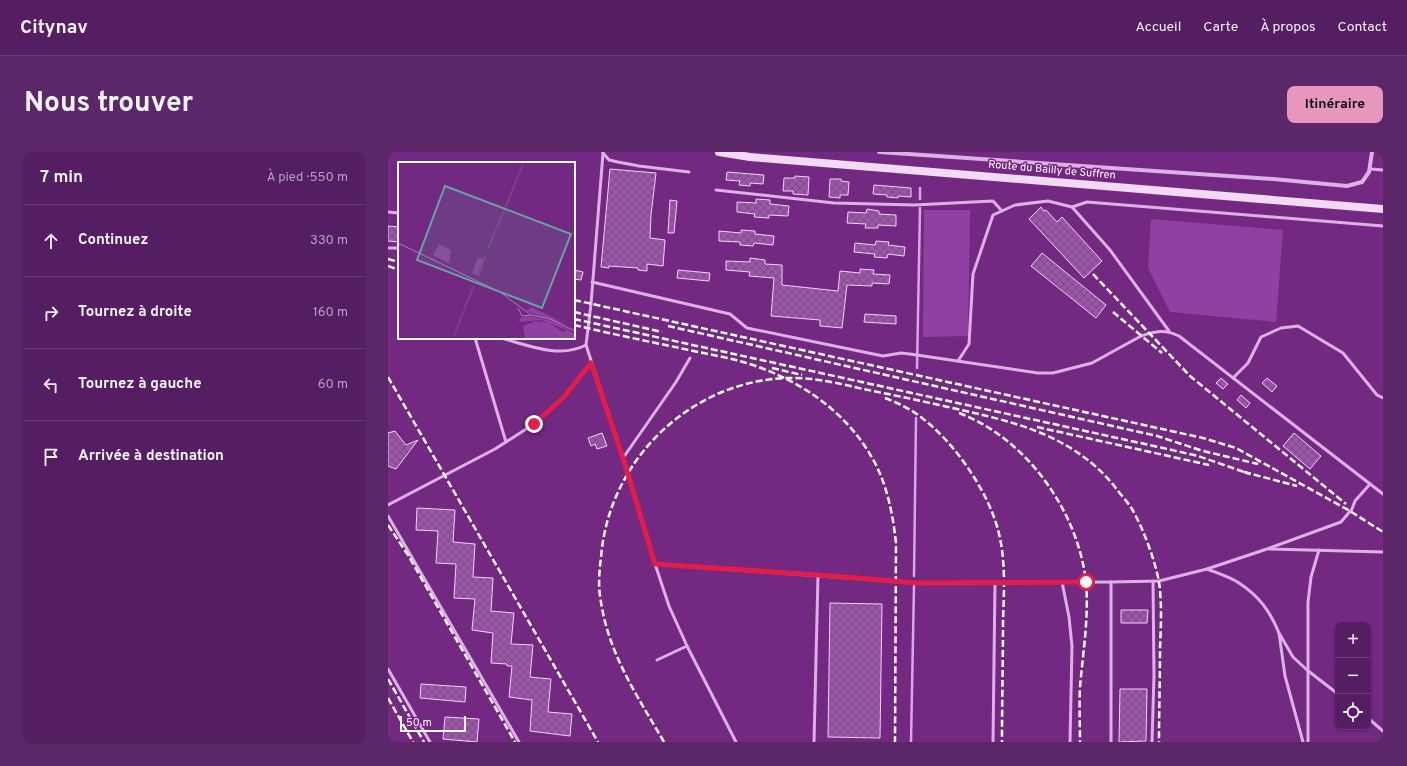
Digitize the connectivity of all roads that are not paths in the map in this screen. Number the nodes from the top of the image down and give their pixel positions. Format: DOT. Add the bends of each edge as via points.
graph roads {
  1 [pos="601,152"];
  2 [pos="719,152"];
  3 [pos="879,152"];
  4 [pos="1372,152"];
  5 [pos="1370,169"];
  6 [pos="1383,170"];
  7 [pos="689,172"];
  8 [pos="716,190"];
  9 [pos="1072,207"];
  10 [pos="1383,209"];
  11 [pos="1002,211"];
  12 [pos="388,212"];
  13 [pos="398,213"];
  14 [pos="1383,226"];
  15 [pos="592,282"];
  16 [pos="1169,331"];
  17 [pos="475,339"];
  18 [pos="505,339"];
  19 [pos="586,345"];
  20 [pos="690,358"];
  21 [pos="958,361"];
  22 [pos="591,363"];
  23 [pos="1233,378"];
  24 [pos="1383,398"];
  25 [pos="506,442"];
  26 [pos="623,458"];
  27 [pos="1370,484"];
  28 [pos="1383,494"];
  29 [pos="388,505"];
  30 [pos="388,516"];
  31 [pos="1267,549"];
  32 [pos="1319,550"];
  33 [pos="1383,552"];
  34 [pos="655,564"];
  35 [pos="1207,569"];
  36 [pos="818,575"];
  37 [pos="1153,581"];
  38 [pos="995,582"];
  39 [pos="1062,582"];
  40 [pos="1111,582"];
  41 [pos="1279,633"];
  42 [pos="687,646"];
  43 [pos="657,660"];
  44 [pos="388,669"];
  45 [pos="1307,670"];
  46 [pos="1335,692"];
  47 [pos="1371,721"];
  48 [pos="1383,731"];
  49 [pos="430,742"];
  50 [pos="519,742"];
  51 [pos="736,742"];
  52 [pos="814,742"];
  53 [pos="993,742"];
  54 [pos="1070,742"];
  55 [pos="1111,742"];
  56 [pos="1152,742"];
  57 [pos="1303,742"];
  58 [pos="1308,742"];
  1 -- 7 [label="lane" via="609,160"];
  1 -- 15 [label="lane"];
  2 -- 10 [label="main road, Route du Bailly de Suffren"];
  3 -- 5 [label="street" via="1347,186 1362,182"];
  4 -- 5 [label="street"];
  5 -- 6 [label="lane"];
  8 -- 11 [label="lane" via="834,203 914,205 993,202"];
  9 -- 11 [label="lane" via="1048,201 1016,205"];
  9 -- 14 [label="lane" via="1087,202"];
  9 -- 16 [label="lane" via="1110,250"];
  11 -- 21 [label="lane" via="993,215 973,274 969,344"];
  12 -- 13 [label="lane"];
  15 -- 19 [label="lane"];
  15 -- 21 [label="lane" via="730,314 747,328 883,356 901,353"];
  16 -- 21 [label="lane" via="1149,333 1092,363 1053,373"];
  16 -- 23 [label="lane"];
  17 -- 25 [label="lane"];
  18 -- 19 [label="lane" via="562,352"];
  19 -- 22 [label="lane"];
  20 -- 26 [label="lane"];
  22 -- 25 [label="lane" via="563,398 534,424"];
  22 -- 26 [label="lane"];
  23 -- 24 [label="lane" via="1248,363 1261,337 1281,328 1298,326 1343,353 1377,396"];
  23 -- 27 [label="lane"];
  25 -- 29 [label="lane"];
  26 -- 34 [label="lane"];
  27 -- 28 [label="lane"];
  27 -- 31 [label="lane" via="1355,500 1352,509 1341,522"];
  30 -- 50 [label="lane"];
  31 -- 32 [label="lane"];
  31 -- 35 [label="lane"];
  32 -- 33 [label="lane"];
  32 -- 45 [label="lane" via="1311,577 1308,602"];
  34 -- 36 [label="lane"];
  34 -- 42 [label="lane" via="669,606"];
  35 -- 37 [label="lane"];
  35 -- 41 [label="lane" via="1238,582 1258,598 1273,617"];
  36 -- 38 [label="lane" via="918,583"];
  36 -- 52 [label="lane"];
  37 -- 40 [label="lane"];
  37 -- 56 [label="lane"];
  38 -- 39 [label="lane"];
  38 -- 53 [label="lane"];
  39 -- 40 [label="lane"];
  39 -- 54 [label="lane" via="1072,646"];
  40 -- 55 [label="lane"];
  41 -- 45 [label="lane" via="1293,657"];
  41 -- 57 [label="lane" via="1285,676"];
  42 -- 43 [label="lane"];
  42 -- 51 [label="lane"];
  44 -- 49 [label="lane"];
  45 -- 46 [label="lane"];
  45 -- 58 [label="lane"];
  47 -- 48 [label="lane"];
}
